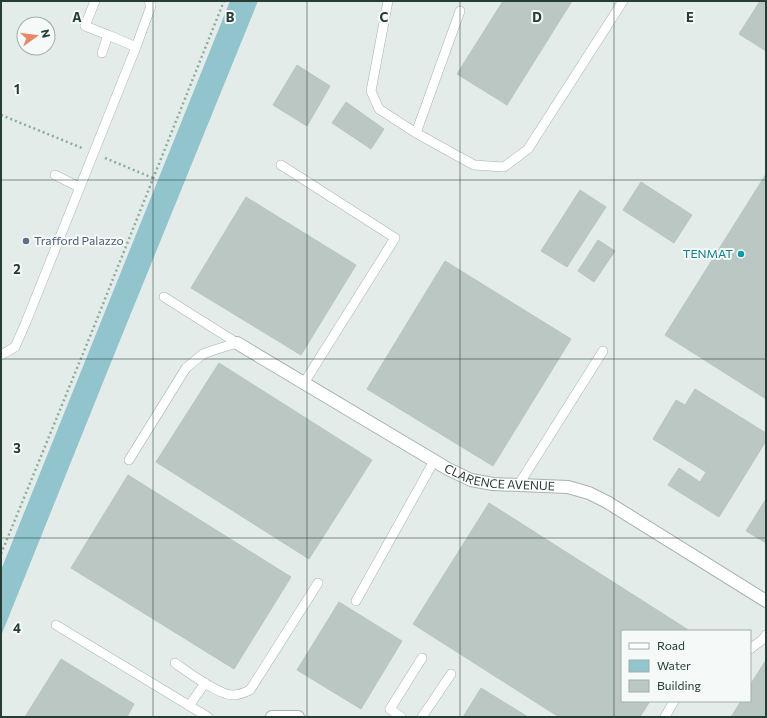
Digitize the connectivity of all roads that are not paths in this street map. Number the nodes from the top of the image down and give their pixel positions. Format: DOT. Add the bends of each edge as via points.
graph roads {
  1 [pos="95,1"];
  2 [pos="149,1"];
  3 [pos="388,1"];
  4 [pos="623,1"];
  5 [pos="460,11"];
  6 [pos="108,35"];
  7 [pos="136,47"];
  8 [pos="102,53"];
  9 [pos="416,133"];
  10 [pos="281,165"];
  11 [pos="55,175"];
  12 [pos="79,187"];
  13 [pos="164,297"];
  14 [pos="237,343"];
  15 [pos="603,351"];
  16 [pos="1,354"];
  17 [pos="304,383"];
  18 [pos="129,460"];
  19 [pos="434,461"];
  20 [pos="519,484"];
  21 [pos="318,583"];
  22 [pos="356,600"];
  23 [pos="766,600"];
  24 [pos="56,625"];
  25 [pos="766,635"];
  26 [pos="751,648"];
  27 [pos="422,658"];
  28 [pos="175,664"];
  29 [pos="451,674"];
  30 [pos="205,683"];
  31 [pos="673,702"];
  32 [pos="189,706"];
  33 [pos="208,717"];
  34 [pos="272,717"];
  35 [pos="298,717"];
  36 [pos="401,717"];
  37 [pos="422,717"];
  38 [pos="665,717"];
  1 -- 6 [label="lane" via="85,26"];
  2 -- 7 [label="lane" via="151,6"];
  3 -- 9 [label="lane" via="371,91 379,109"];
  4 -- 9 [label="lane" via="528,149 504,167 474,165"];
  5 -- 9 [label="lane"];
  6 -- 7 [label="lane"];
  6 -- 8 [label="lane"];
  7 -- 12 [label="lane"];
  10 -- 17 [label="lane" via="395,238"];
  11 -- 12 [label="lane"];
  12 -- 16 [label="lane" via="15,347"];
  13 -- 14 [label="lane"];
  14 -- 17 [label="street, CLARENCE AVENUE"];
  14 -- 18 [label="lane" via="203,354 186,368"];
  15 -- 20 [label="lane"];
  17 -- 19 [label="street, CLARENCE AVENUE"];
  19 -- 20 [label="street, CLARENCE AVENUE" via="471,480 493,484"];
  19 -- 22 [label="lane"];
  20 -- 23 [label="street, CLARENCE AVENUE" via="568,487 589,493"];
  21 -- 30 [label="lane" via="250,690 231,695"];
  24 -- 32 [label="lane"];
  25 -- 26 [label="lane"];
  27 -- 36 [label="lane" via="390,709"];
  28 -- 30 [label="lane"];
  29 -- 37 [label="lane"];
  30 -- 32 [label="lane"];
  31 -- 38 [label="lane"];
  32 -- 33 [label="lane"];
  34 -- 35 [label="street"];
}
